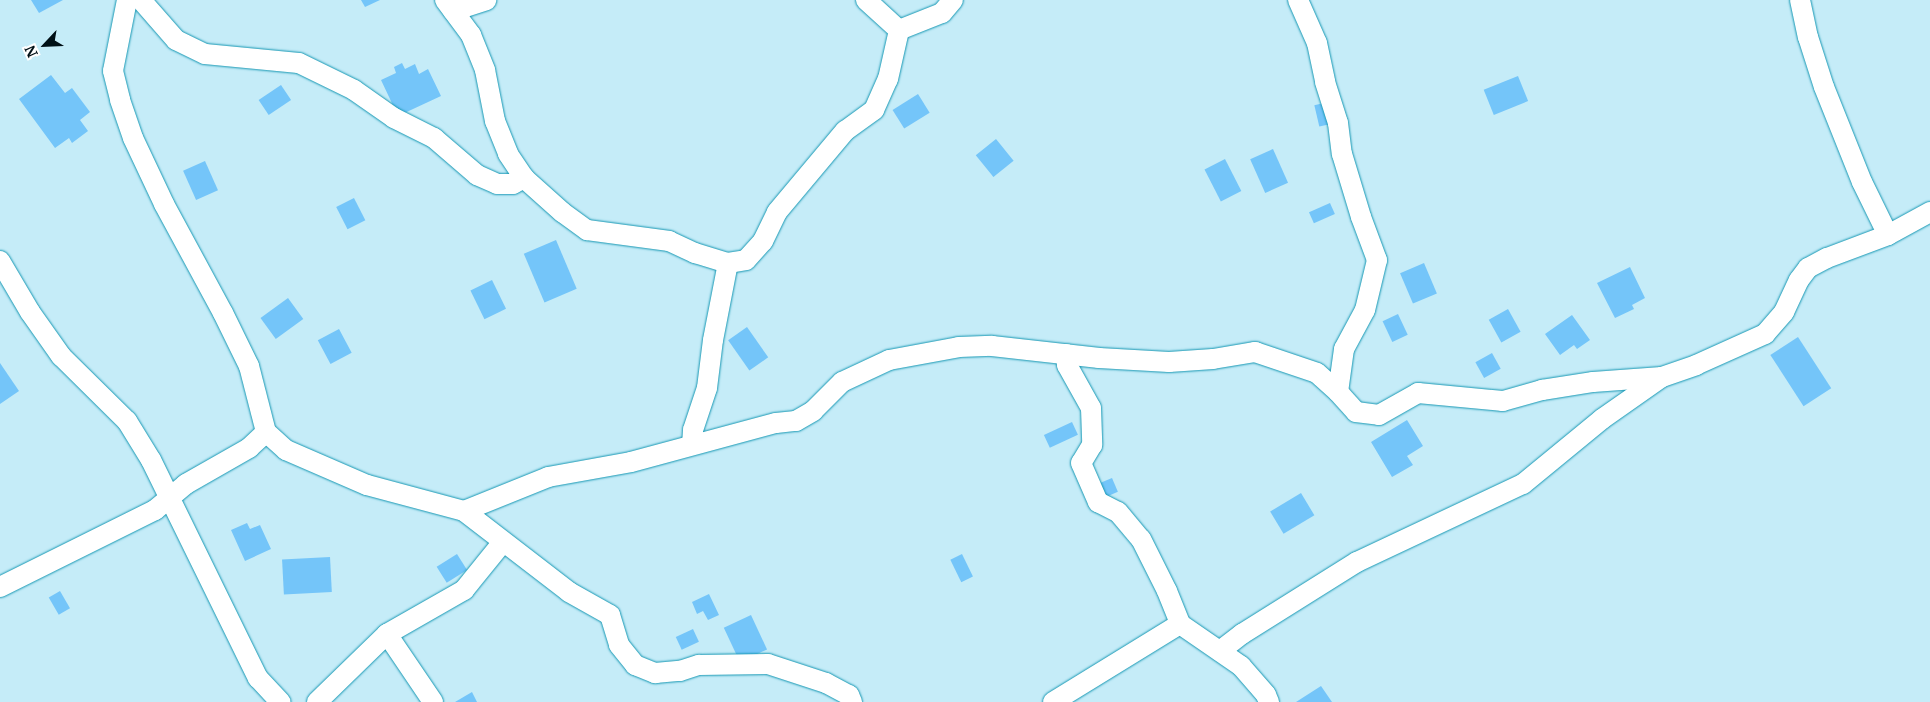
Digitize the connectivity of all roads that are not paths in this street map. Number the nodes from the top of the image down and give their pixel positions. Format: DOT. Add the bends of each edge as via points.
graph roads {
  1 [pos="127,0"];
  2 [pos="141,0"];
  3 [pos="486,0"];
  4 [pos="866,0"];
  5 [pos="953,0"];
  6 [pos="1298,0"];
  7 [pos="1800,0"];
  8 [pos="449,6"];
  9 [pos="899,30"];
  10 [pos="524,178"];
  11 [pos="1930,212"];
  12 [pos="1888,236"];
  13 [pos="0,262"];
  14 [pos="728,263"];
  15 [pos="1066,354"];
  16 [pos="1662,377"];
  17 [pos="1338,392"];
  18 [pos="266,432"];
  19 [pos="692,445"];
  20 [pos="170,498"];
  21 [pos="464,511"];
  22 [pos="502,543"];
  23 [pos="0,587"];
  24 [pos="1180,624"];
  25 [pos="388,634"];
  26 [pos="1220,651"];
  27 [pos="280,702"];
  28 [pos="317,702"];
  29 [pos="433,702"];
  30 [pos="852,702"];
  31 [pos="1053,702"];
  32 [pos="1269,702"];
  1 -- 18 [label="street" via="113,71 120,100 133,138 164,204 248,366"];
  2 -- 10 [label="street" via="176,40 205,54 299,63 354,90 394,118 434,138 478,175 497,184 513,184"];
  3 -- 8 [label="street"];
  4 -- 9 [label="street"];
  5 -- 9 [label="street" via="942,13"];
  6 -- 17 [label="street" via="1317,43 1324,82 1338,123 1342,154 1360,217 1377,260 1365,310 1344,349"];
  7 -- 12 [label="street" via="1824,87 1862,182"];
  8 -- 10 [label="street" via="471,35 485,70 504,146"];
  9 -- 14 [label="street" via="888,79 874,110 844,131 777,212 763,241 746,260"];
  10 -- 14 [label="street" via="587,230 670,240 695,253"];
  11 -- 12 [label="street"];
  12 -- 16 [label="street" via="1808,268 1784,312 1765,334"];
  13 -- 20 [label="street" via="61,356 127,421"];
  14 -- 19 [label="street" via="707,388 693,430"];
  15 -- 17 [label="street" via="1169,362 1255,352 1316,373"];
  15 -- 19 [label="street" via="984,346 959,347 889,360 842,382 813,411 796,420"];
  15 -- 24 [label="street" via="1067,364 1091,408 1092,445 1081,463 1098,502 1118,512 1141,539"];
  16 -- 17 [label="street" via="1594,382 1542,390 1503,401 1418,393 1379,415 1356,412"];
  16 -- 26 [label="street" via="1602,418 1523,484 1356,562"];
  18 -- 20 [label="street" via="249,448 186,484"];
  18 -- 21 [label="street" via="286,450 368,485"];
  19 -- 21 [label="street" via="631,462 548,477"];
  20 -- 23 [label="street" via="156,510"];
  20 -- 27 [label="street" via="258,678"];
  21 -- 22 [label="street"];
  22 -- 25 [label="street" via="464,590"];
  22 -- 30 [label="street" via="569,592 610,616 619,645 635,665 655,673 699,666 768,664 826,683 849,695"];
  24 -- 26 [label="street"];
  24 -- 31 [label="street"];
  25 -- 28 [label="street"];
  25 -- 29 [label="street"];
  26 -- 32 [label="street" via="1241,666"];
}
